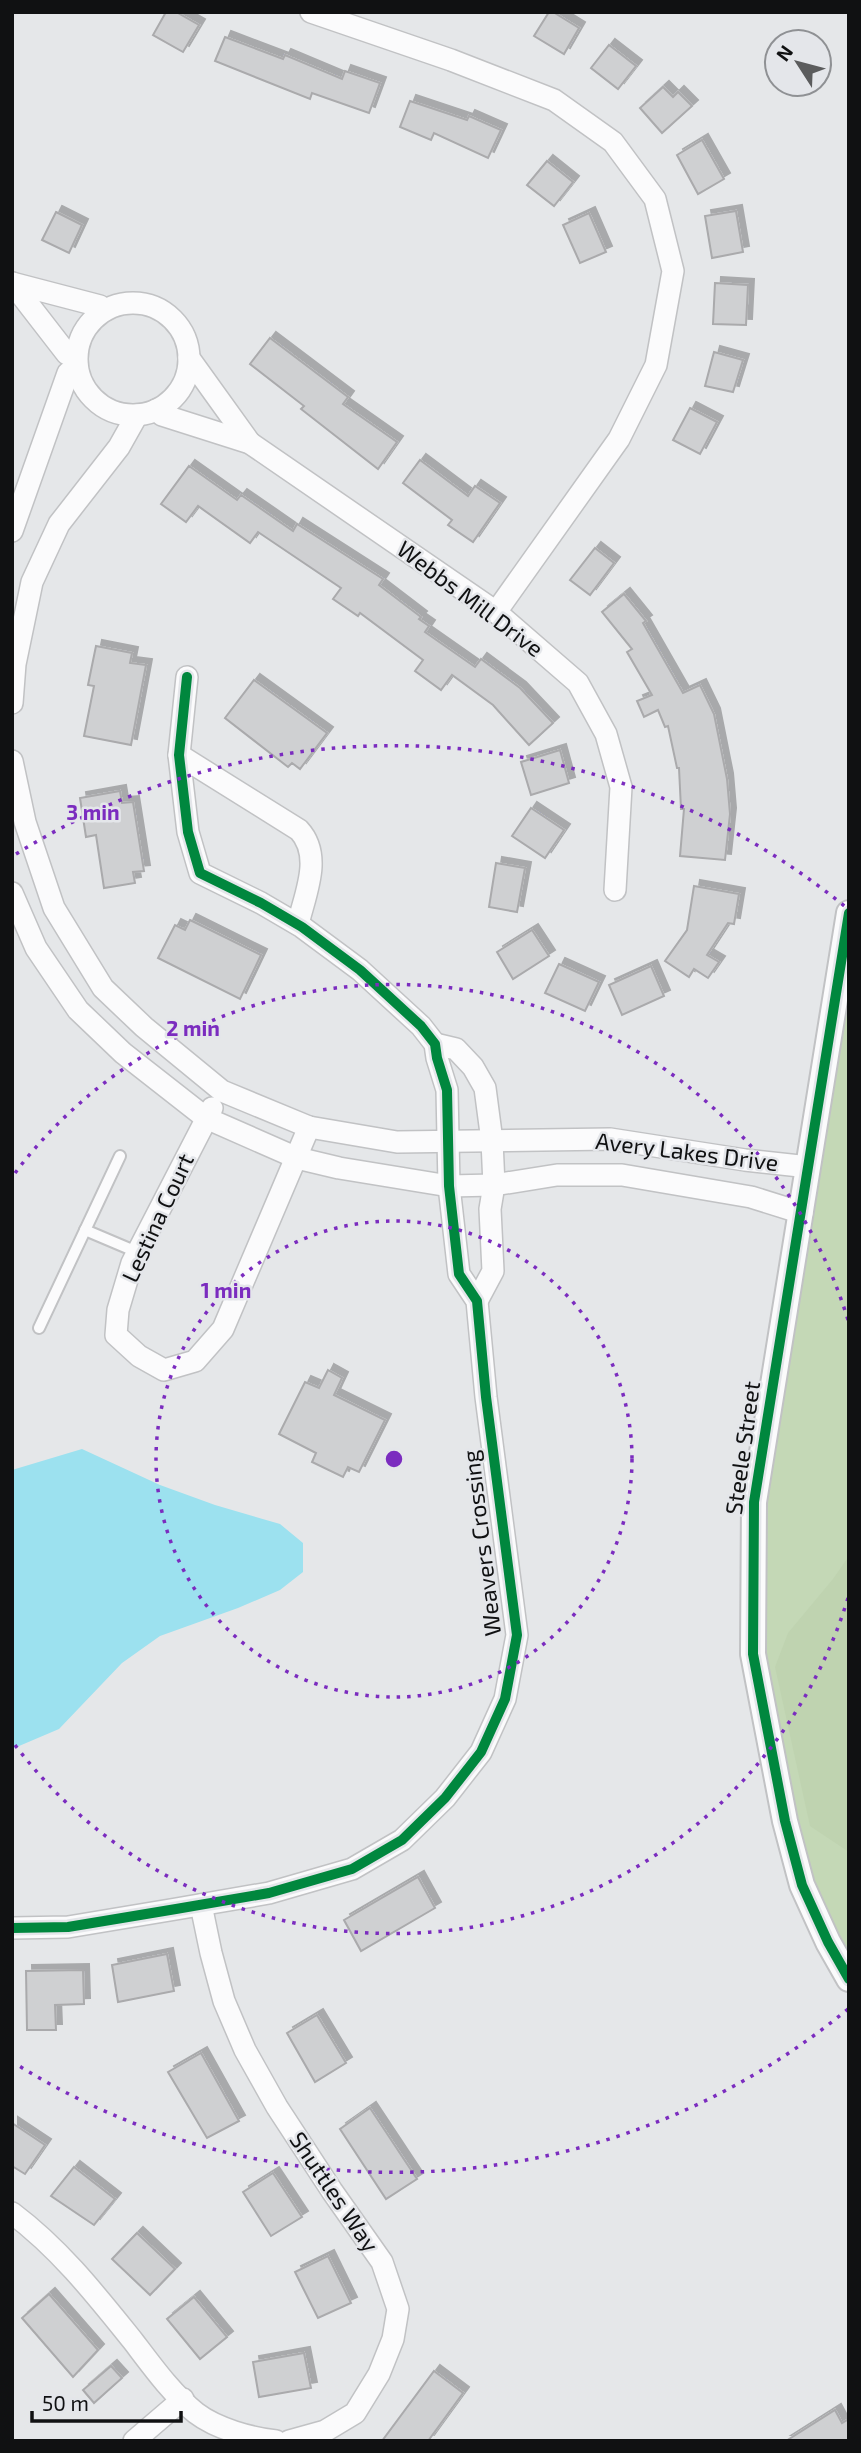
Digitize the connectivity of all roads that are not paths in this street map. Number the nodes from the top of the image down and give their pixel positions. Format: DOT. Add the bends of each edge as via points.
graph roads {
  1 [pos="311,12"];
  2 [pos="12,283"];
  3 [pos="105,310"];
  4 [pos="190,358"];
  5 [pos="77,362"];
  6 [pos="146,413"];
  7 [pos="250,443"];
  8 [pos="12,531"];
  9 [pos="496,612"];
  10 [pos="187,677"];
  11 [pos="12,703"];
  12 [pos="179,755"];
  13 [pos="12,761"];
  14 [pos="615,890"];
  15 [pos="12,893"];
  16 [pos="54,908"];
  17 [pos="849,913"];
  18 [pos="26,924"];
  19 [pos="298,924"];
  20 [pos="435,1044"];
  21 [pos="222,1091"];
  22 [pos="206,1118"];
  23 [pos="309,1127"];
  24 [pos="492,1141"];
  25 [pos="449,1142"];
  26 [pos="120,1156"];
  27 [pos="297,1158"];
  28 [pos="809,1167"];
  29 [pos="494,1185"];
  30 [pos="449,1186"];
  31 [pos="802,1213"];
  32 [pos="85,1230"];
  33 [pos="137,1252"];
  34 [pos="477,1301"];
  35 [pos="38,1328"];
  36 [pos="201,1905"];
  37 [pos="12,1928"];
  38 [pos="849,1979"];
  39 [pos="12,2213"];
  40 [pos="183,2399"];
  41 [pos="134,2441"];
  42 [pos="274,2441"];
  43 [pos="289,2441"];
  1 -- 9 [label="street" via="554,100 613,142 654,199 673,271 656,365 619,439"];
  2 -- 3 [label="street"];
  2 -- 5 [label="street"];
  3 -- 4 [label="street" via="128,303 147,304 165,313 178,325"];
  3 -- 5 [label="street" via="81,335"];
  4 -- 6 [label="street" via="179,392 166,405"];
  4 -- 7 [label="street, Webbs Mill Drive"];
  5 -- 6 [label="street" via="86,391 99,405 115,413"];
  5 -- 8 [label="street" via="68,373"];
  6 -- 7 [label="street, Webbs Mill Drive"];
  6 -- 11 [label="street" via="59,524 32,582"];
  7 -- 9 [label="street, Webbs Mill Drive"];
  9 -- 14 [label="street, Webbs Mill Drive" via="579,683 606,734 621,787"];
  10 -- 12 [label="street"];
  12 -- 19 [label="street" via="188,832 200,873"];
  12 -- 19 [label="street" via="299,830 309,841 313,862"];
  13 -- 16 [label="street, Avery Lakes Drive" via="25,822"];
  15 -- 18 [label="street"];
  16 -- 18 [label="street"];
  16 -- 21 [label="street, Avery Lakes Drive" via="103,988"];
  17 -- 28 [label="street, Steele Street"];
  18 -- 22 [label="street" via="36,948 78,1010 123,1053"];
  19 -- 20 [label="street" via="359,970"];
  20 -- 24 [label="street" via="456,1049 473,1067 485,1088"];
  20 -- 25 [label="street, Weavers Crossing" via="447,1090"];
  21 -- 22 [label="street, Lestina Court"];
  21 -- 23 [label="street, Avery Lakes Drive"];
  22 -- 27 [label="street, Avery Lakes Drive"];
  22 -- 33 [label="street, Lestina Court"];
  23 -- 25 [label="street, Avery Lakes Drive" via="397,1142"];
  23 -- 27 [label="street"];
  24 -- 25 [label="street, Avery Lakes Drive"];
  24 -- 28 [label="street, Avery Lakes Drive" via="610,1139"];
  24 -- 29 [label="street"];
  25 -- 30 [label="street, Weavers Crossing"];
  26 -- 32 [label="lane"];
  27 -- 30 [label="street, Avery Lakes Drive"];
  27 -- 33 [label="street, Lestina Court" via="223,1329 195,1361 164,1370 116,1335 118,1310"];
  28 -- 31 [label="street, Steele Street"];
  29 -- 30 [label="street, Avery Lakes Drive"];
  29 -- 31 [label="street, Avery Lakes Drive" via="556,1175 622,1175 751,1196"];
  29 -- 34 [label="street" via="490,1209 493,1271"];
  30 -- 34 [label="street, Weavers Crossing" via="459,1274"];
  31 -- 38 [label="street, Steele Street" via="754,1503 753,1654 802,1885"];
  32 -- 33 [label="lane"];
  32 -- 35 [label="lane"];
  34 -- 36 [label="street, Weavers Crossing" via="517,1636 505,1699 481,1752 445,1798 401,1840 352,1869 269,1893"];
  36 -- 37 [label="street, Weavers Crossing" via="68,1927"];
  36 -- 43 [label="street, Shuttles Way" via="224,2001 245,2050 284,2118 382,2262 398,2309 393,2339 379,2374 355,2413 325,2431"];
  39 -- 40 [label="street" via="81,2276"];
  40 -- 41 [label="street"];
  40 -- 42 [label="street" via="198,2414 245,2437"];
}
